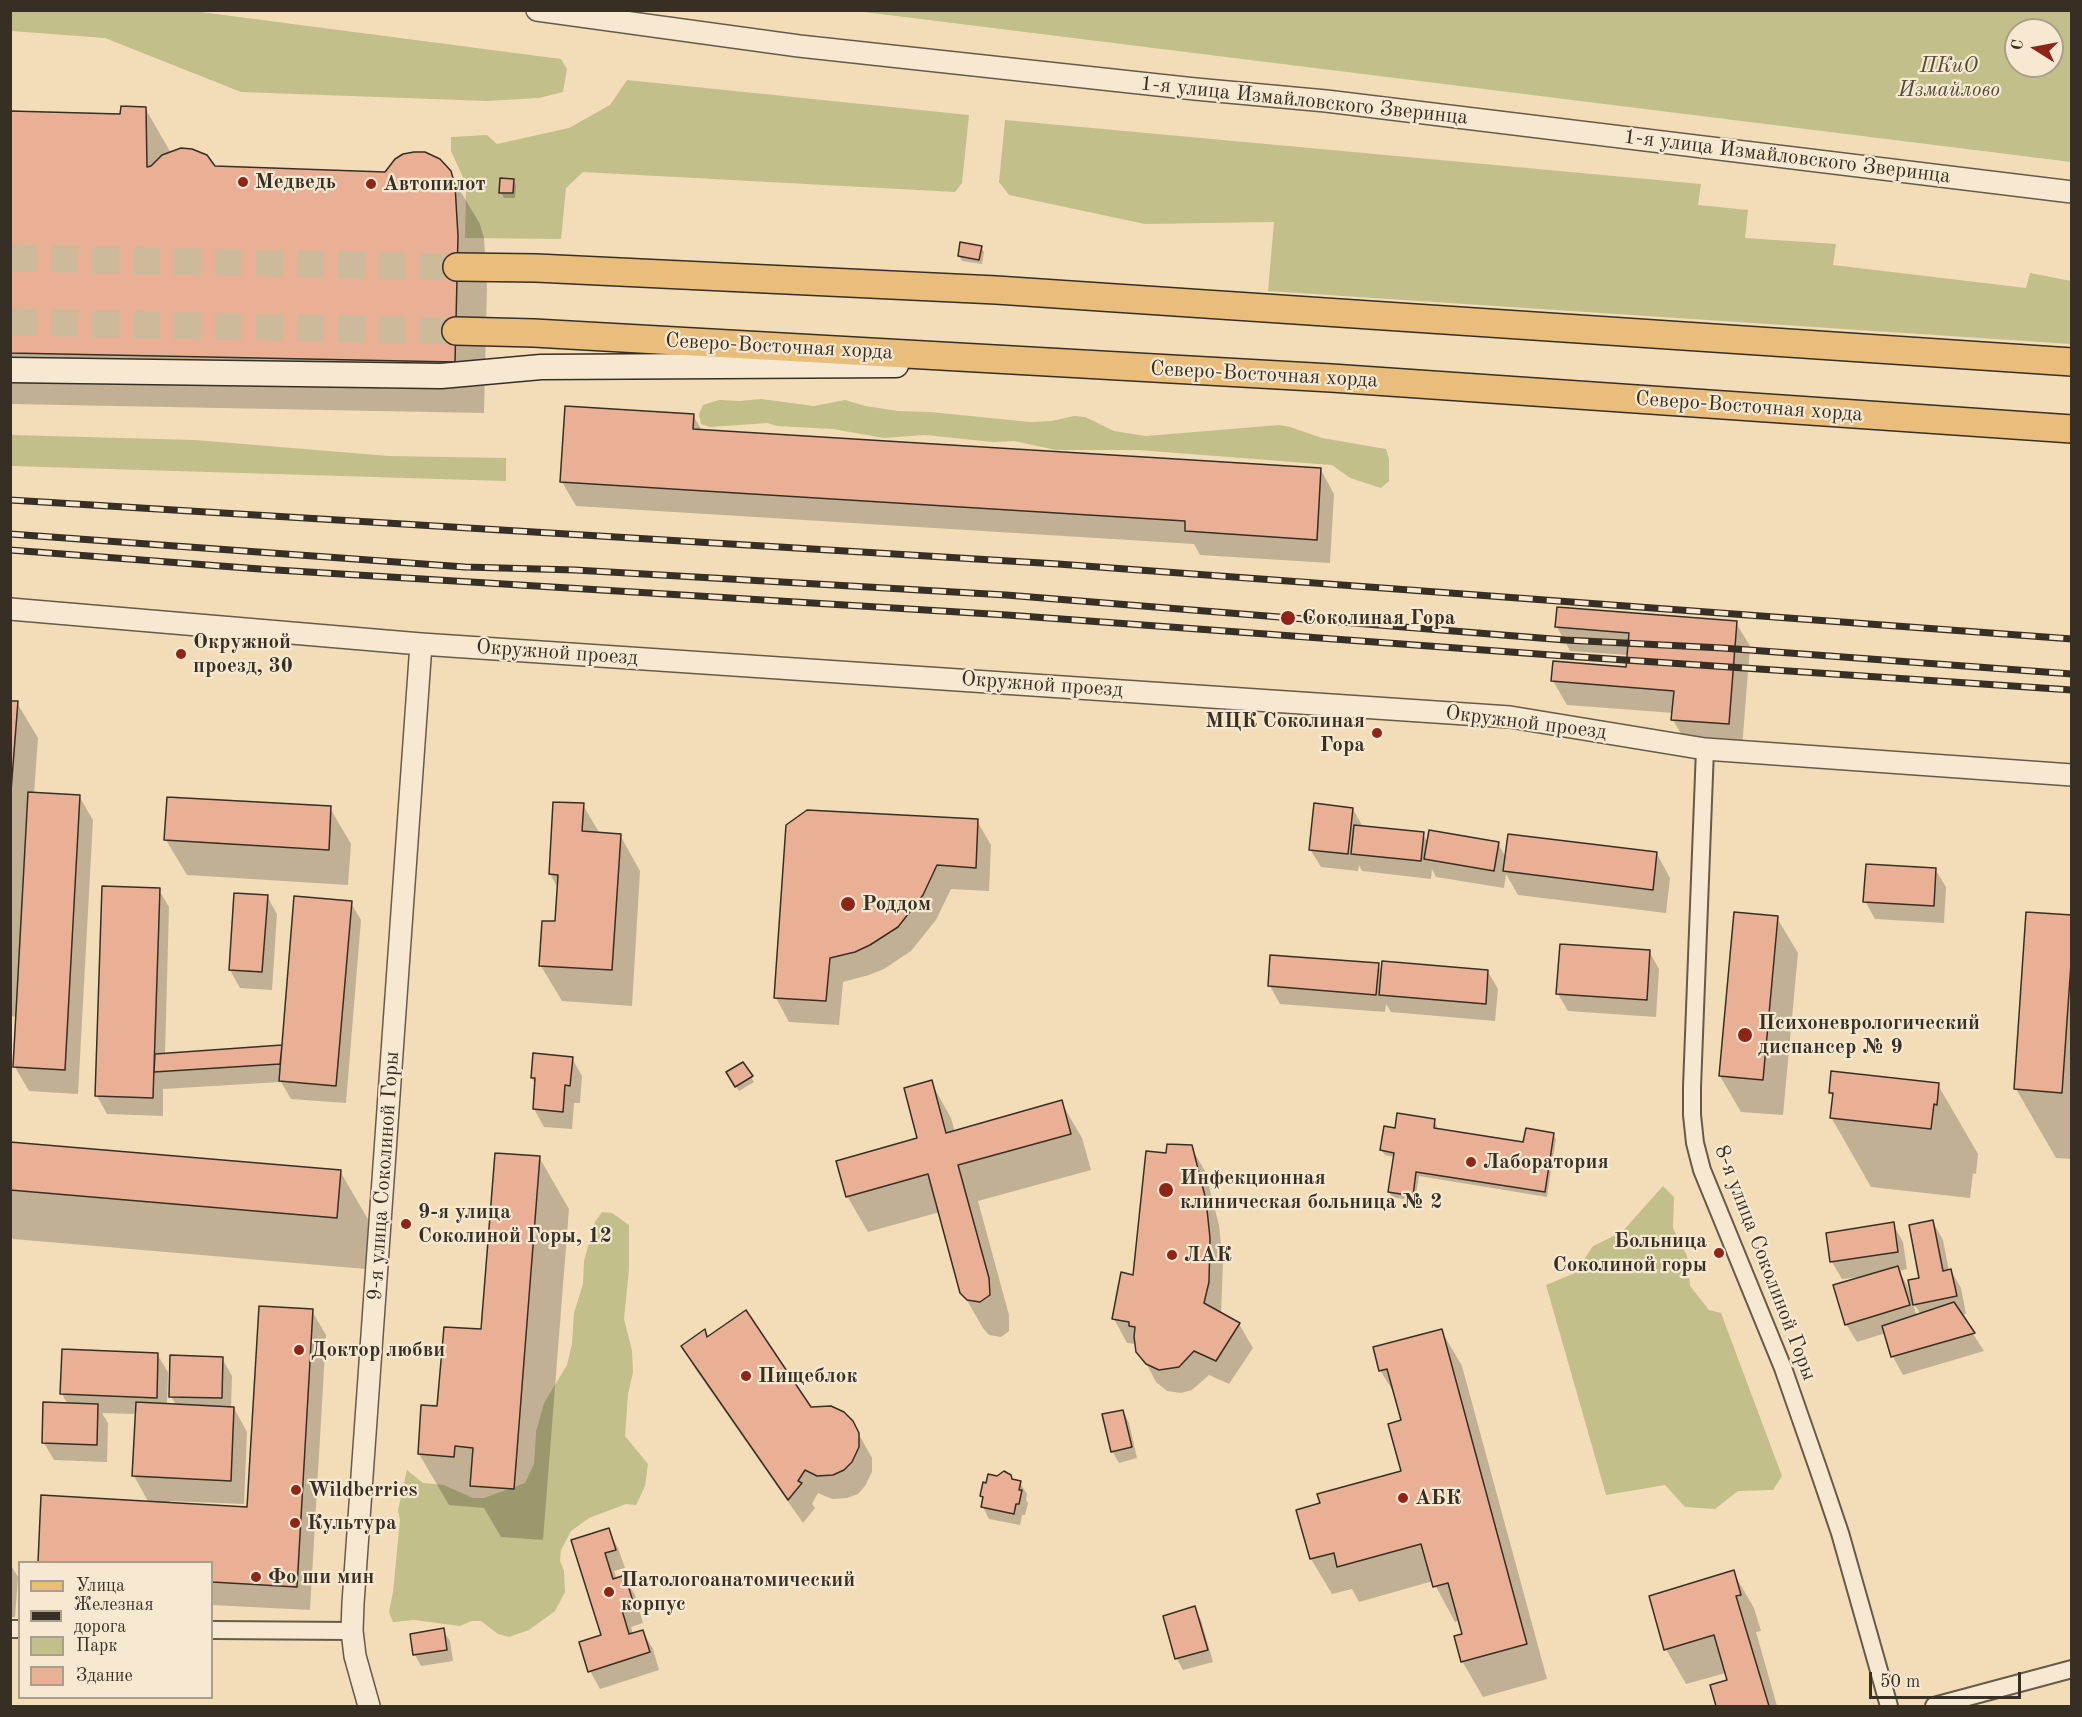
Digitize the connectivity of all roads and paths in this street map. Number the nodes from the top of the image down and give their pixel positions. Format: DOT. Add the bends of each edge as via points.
graph roads {
  1 [pos="537,10"];
  2 [pos="2072,192"];
  3 [pos="457,267"];
  4 [pos="456,331"];
  5 [pos="2072,362"];
  6 [pos="1080,364"];
  7 [pos="10,370"];
  8 [pos="2072,429"];
  9 [pos="10,609"];
  10 [pos="421,644"];
  11 [pos="1705,749"];
  12 [pos="2072,776"];
  13 [pos="213,1630"];
  14 [pos="352,1631"];
  15 [pos="2072,1669"];
  16 [pos="369,1707"];
  17 [pos="1889,1707"];
  18 [pos="1934,1707"];
  1 -- 2 [label="street, 1-я улица Измайловского Зверинца" via="799,46 1326,101"];
  3 -- 5 [label="main road" via="996,290"];
  4 -- 6 [label="main road, Северо-Восточная хорда"];
  6 -- 7 [label="main road" via="541,367 441,376"];
  6 -- 8 [label="main road, Северо-Восточная хорда"];
  9 -- 10 [label="street, Окружной проезд"];
  10 -- 11 [label="street, Окружной проезд" via="1510,717"];
  10 -- 14 [label="street, 9-я улица Соколиной Горы"];
  11 -- 12 [label="street, Окружной проезд"];
  11 -- 17 [label="street, 8-я улица Соколиной Горы" via="1692,1087 1695,1143 1820,1474"];
  13 -- 14 [label="street"];
  14 -- 16 [label="street, 9-я улица Соколиной Горы"];
  15 -- 18 [label="street"];
}
